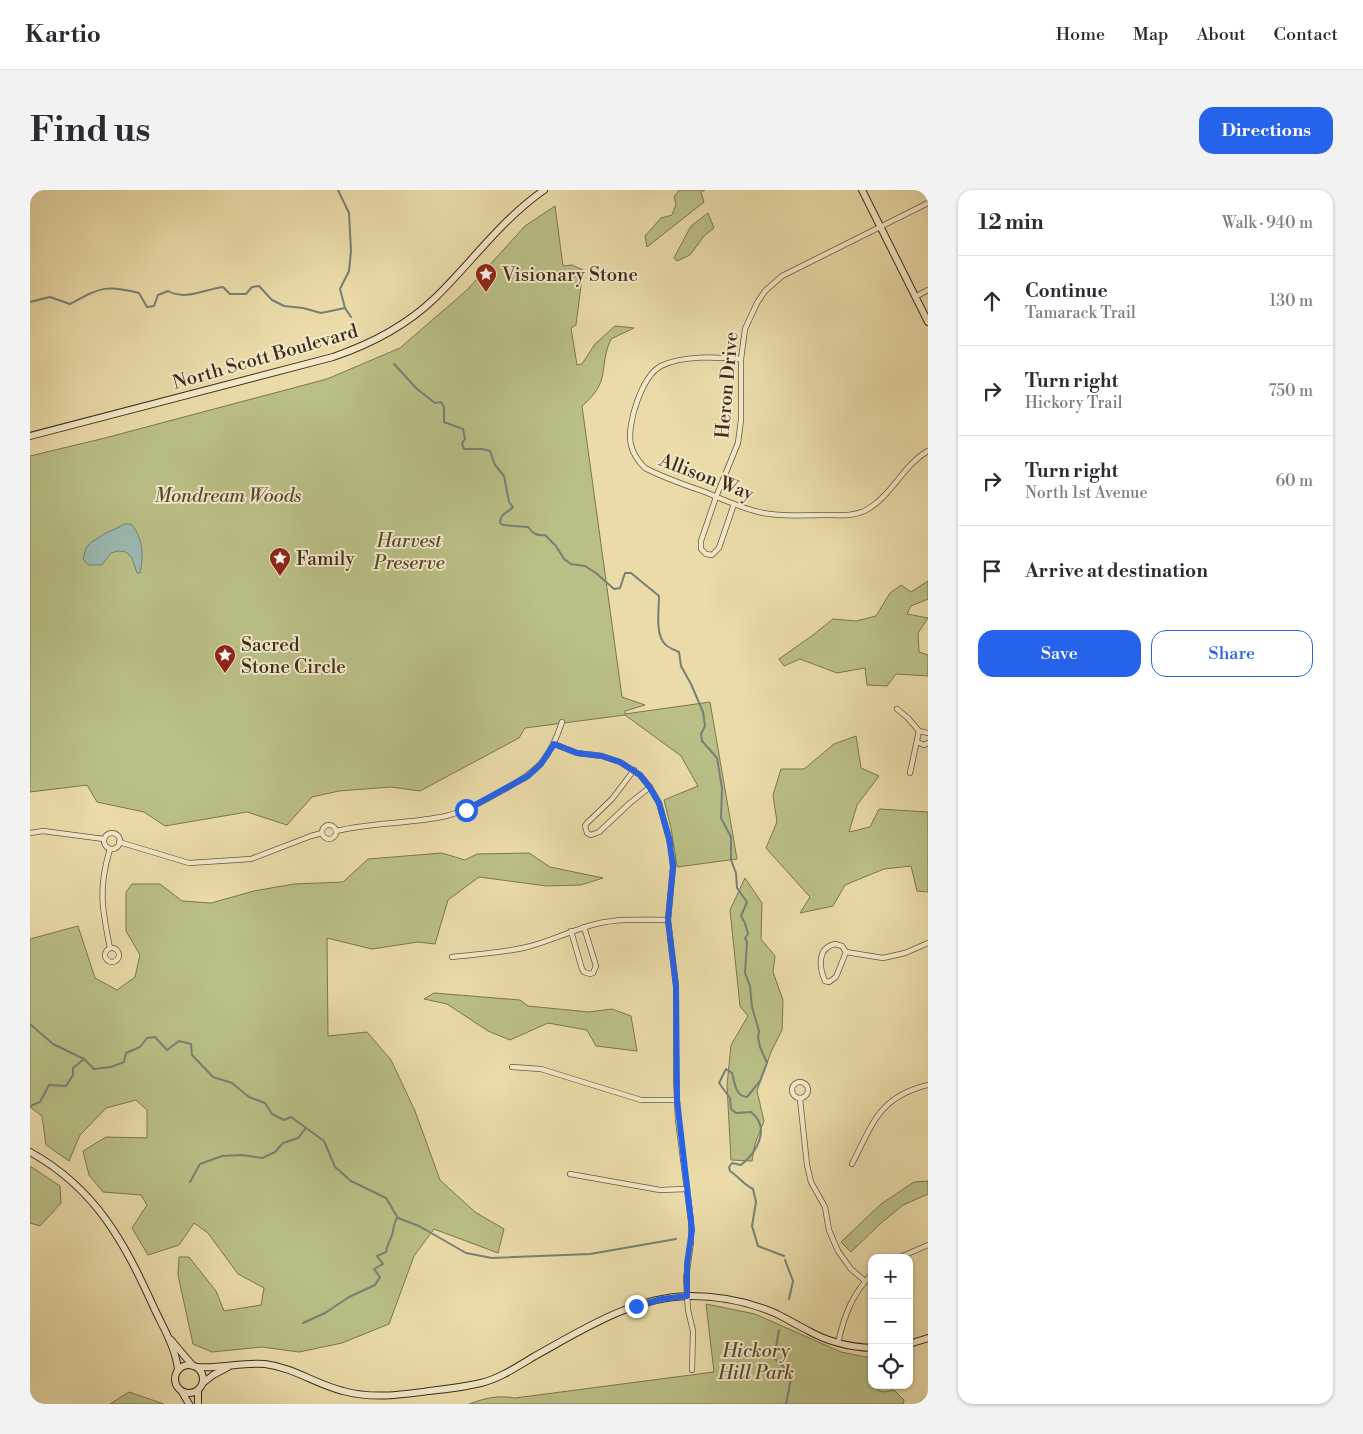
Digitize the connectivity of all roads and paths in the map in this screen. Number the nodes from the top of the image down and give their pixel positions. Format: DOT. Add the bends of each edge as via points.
graph roads {
  1 [pos="544,190"];
  2 [pos="862,190"];
  3 [pos="928,203"];
  4 [pos="880,226"];
  5 [pos="928,290"];
  6 [pos="915,297"];
  7 [pos="928,322"];
  8 [pos="741,359"];
  9 [pos="30,436"];
  10 [pos="928,451"];
  11 [pos="716,496"];
  12 [pos="734,504"];
  13 [pos="897,709"];
  14 [pos="562,722"];
  15 [pos="919,731"];
  16 [pos="928,733"];
  17 [pos="917,742"];
  18 [pos="928,742"];
  19 [pos="554,744"];
  20 [pos="634,770"];
  21 [pos="910,773"];
  22 [pos="650,788"];
  23 [pos="336,831"];
  24 [pos="30,833"];
  25 [pos="322,833"];
  26 [pos="104,838"];
  27 [pos="119,842"];
  28 [pos="110,848"];
  29 [pos="668,920"];
  30 [pos="584,927"];
  31 [pos="571,931"];
  32 [pos="928,943"];
  33 [pos="110,948"];
  34 [pos="846,952"];
  35 [pos="452,957"];
  36 [pos="512,1067"];
  37 [pos="928,1085"];
  38 [pos="800,1099"];
  39 [pos="677,1100"];
  40 [pos="30,1152"];
  41 [pos="852,1164"];
  42 [pos="570,1174"];
  43 [pos="687,1189"];
  44 [pos="928,1245"];
  45 [pos="907,1254"];
  46 [pos="868,1278"];
  47 [pos="864,1281"];
  48 [pos="687,1296"];
  49 [pos="167,1335"];
  50 [pos="928,1338"];
  51 [pos="838,1342"];
  52 [pos="913,1343"];
  53 [pos="868,1347"];
  54 [pos="236,1364"];
  55 [pos="195,1367"];
  56 [pos="178,1370"];
  57 [pos="692,1370"];
  58 [pos="203,1384"];
  59 [pos="181,1391"];
  60 [pos="198,1391"];
  61 [pos="189,1404"];
  62 [pos="198,1404"];
  1 -- 9 [label="main road, North Scott Boulevard" via="501,225 434,298 401,324 367,344 333,356"];
  2 -- 4 [label="main road"];
  3 -- 4 [label="street, Heron Drive"];
  4 -- 6 [label="main road"];
  4 -- 8 [label="street, Heron Drive" via="773,283 756,303 750,316"];
  5 -- 6 [label="street"];
  6 -- 7 [label="main road"];
  8 -- 11 [label="street, Heron Drive" via="738,443"];
  8 -- 11 [label="street, Allison Way" via="696,358 661,366 645,383 631,431 633,450 645,468"];
  10 -- 12 [label="street, Allison Way" via="918,457 883,498 855,514 779,515"];
  11 -- 12 [label="street, Allison Way"];
  11 -- 12 [label="street, Heron Drive" via="700,545 706,554 712,554 719,548"];
  13 -- 15 [label="street"];
  14 -- 19 [label="street"];
  15 -- 16 [label="street"];
  15 -- 17 [label="street"];
  17 -- 18 [label="street" via="924,745"];
  17 -- 21 [label="street"];
  19 -- 20 [label="street" via="577,753 602,756"];
  19 -- 23 [label="street" via="541,764 528,776 466,810 433,818"];
  20 -- 22 [label="street"];
  20 -- 22 [label="street" via="612,799 587,823 588,833 599,832"];
  22 -- 29 [label="street" via="659,803 673,859"];
  23 -- 25 [label="street" via="330,839"];
  23 -- 25 [label="street" via="332,825 327,825"];
  24 -- 26 [label="street" via="42,831"];
  25 -- 27 [label="street" via="251,859 189,863"];
  26 -- 27 [label="street" via="112,833"];
  26 -- 28 [label="street" via="104,844"];
  27 -- 28 [label="street" via="115,848"];
  28 -- 33 [label="street" via="104,869 101,903"];
  29 -- 30 [label="street" via="610,921"];
  29 -- 39 [label="street" via="676,986"];
  30 -- 31 [label="street"];
  30 -- 31 [label="street" via="596,966 594,973 582,969"];
  31 -- 35 [label="street" via="529,946"];
  32 -- 34 [label="street" via="883,958"];
  34 -- 34 [label="street" via="835,944 823,952 821,962 825,981 836,977"];
  36 -- 39 [label="street" via="541,1069 641,1100"];
  37 -- 41 [label="street" via="905,1092 881,1110"];
  38 -- 47 [label="street" via="811,1182 825,1207 829,1230 838,1251"];
  39 -- 43 [label="street"];
  40 -- 49 [label="main road" via="65,1176 104,1217 126,1249"];
  42 -- 43 [label="street" via="660,1190"];
  43 -- 48 [label="street" via="692,1230"];
  44 -- 45 [label="street"];
  46 -- 47 [label="street"];
  47 -- 51 [label="street" via="848,1308"];
  48 -- 51 [label="main road" via="726,1298 757,1306"];
  48 -- 54 [label="main road" via="624,1310 501,1375 460,1388 371,1396 342,1391 279,1367"];
  48 -- 57 [label="street" via="693,1331"];
  49 -- 55 [label="main road"];
  49 -- 56 [label="main road"];
  50 -- 52 [label="main road"];
  51 -- 53 [label="main road"];
  54 -- 55 [label="main road"];
  54 -- 58 [label="main road"];
  55 -- 56 [label="main road" via="186,1365"];
  55 -- 58 [label="main road" via="203,1374"];
  56 -- 59 [label="main road" via="175,1379"];
  58 -- 60 [label="main road"];
  59 -- 60 [label="main road" via="190,1394"];
  59 -- 61 [label="main road"];
  60 -- 62 [label="main road"];
}
